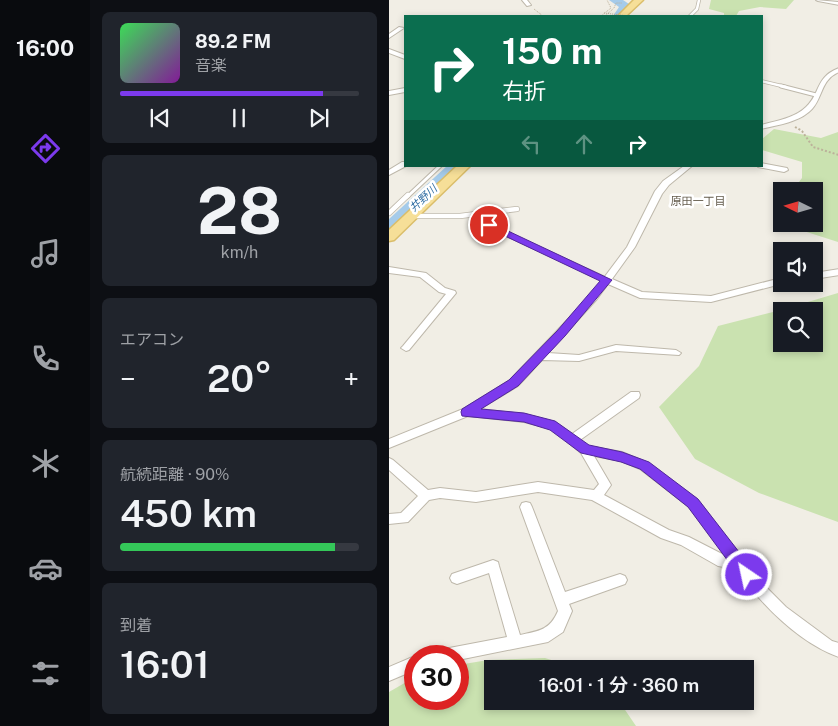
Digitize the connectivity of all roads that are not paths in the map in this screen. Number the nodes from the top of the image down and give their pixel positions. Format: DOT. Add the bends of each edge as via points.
graph roads {
  1 [pos="524,0"];
  2 [pos="639,0"];
  3 [pos="699,0"];
  4 [pos="818,0"];
  5 [pos="838,4"];
  6 [pos="529,5"];
  7 [pos="623,15"];
  8 [pos="691,15"];
  9 [pos="401,28"];
  10 [pos="389,36"];
  11 [pos="389,51"];
  12 [pos="404,57"];
  13 [pos="838,70"];
  14 [pos="763,81"];
  15 [pos="404,90"];
  16 [pos="389,94"];
  17 [pos="816,94"];
  18 [pos="763,126"];
  19 [pos="404,165"];
  20 [pos="763,165"];
  21 [pos="439,167"];
  22 [pos="463,167"];
  23 [pos="688,167"];
  24 [pos="784,170"];
  25 [pos="389,173"];
  26 [pos="517,209"];
  27 [pos="389,213"];
  28 [pos="473,214"];
  29 [pos="412,216"];
  30 [pos="390,236"];
  31 [pos="389,270"];
  32 [pos="838,272"];
  33 [pos="823,274"];
  34 [pos="607,280"];
  35 [pos="773,283"];
  36 [pos="406,348"];
  37 [pos="676,353"];
  38 [pos="539,356"];
  39 [pos="635,395"];
  40 [pos="467,412"];
  41 [pos="572,440"];
  42 [pos="389,444"];
  43 [pos="585,450"];
  44 [pos="389,463"];
  45 [pos="426,495"];
  46 [pos="596,496"];
  47 [pos="526,507"];
  48 [pos="389,519"];
  49 [pos="738,563"];
  50 [pos="457,578"];
  51 [pos="620,580"];
  52 [pos="561,600"];
  53 [pos="515,642"];
  54 [pos="838,650"];
  55 [pos="469,651"];
  56 [pos="404,668"];
  57 [pos="389,674"];
  1 -- 6 [label="street"];
  2 -- 7 [label="main road"];
  3 -- 8 [label="lane" via="697,10"];
  4 -- 5 [label="street"];
  9 -- 10 [label="street"];
  11 -- 12 [label="street"];
  13 -- 17 [label="street" via="823,78"];
  14 -- 17 [label="lane"];
  15 -- 16 [label="street"];
  17 -- 18 [label="street" via="809,108 786,120"];
  19 -- 25 [label="street"];
  20 -- 24 [label="street"];
  21 -- 27 [label="lane"];
  22 -- 29 [label="main road"];
  23 -- 34 [label="street" via="658,193 631,247"];
  26 -- 28 [label="lane"];
  28 -- 29 [label="lane"];
  28 -- 34 [label="lane" via="500,231"];
  29 -- 30 [label="main road"];
  31 -- 36 [label="street" via="423,275 442,290 452,293"];
  32 -- 33 [label="street"];
  34 -- 35 [label="street" via="640,295 711,299"];
  34 -- 38 [label="street"];
  37 -- 38 [label="street" via="616,348 579,358"];
  38 -- 40 [label="street" via="514,383"];
  39 -- 41 [label="street"];
  40 -- 41 [label="street" via="524,418 555,426"];
  40 -- 42 [label="street"];
  41 -- 43 [label="street"];
  43 -- 46 [label="street" via="605,485"];
  43 -- 49 [label="street" via="622,457 644,466 666,482 693,503"];
  44 -- 45 [label="street"];
  45 -- 46 [label="street" via="476,496 538,487"];
  45 -- 48 [label="street" via="404,518"];
  46 -- 49 [label="street" via="723,562"];
  47 -- 52 [label="street"];
  49 -- 54 [label="street" via="781,612"];
  50 -- 53 [label="street" via="493,566"];
  51 -- 52 [label="street"];
  52 -- 53 [label="street" via="565,611 558,627 543,637"];
  53 -- 55 [label="street"];
  56 -- 57 [label="street"];
}
